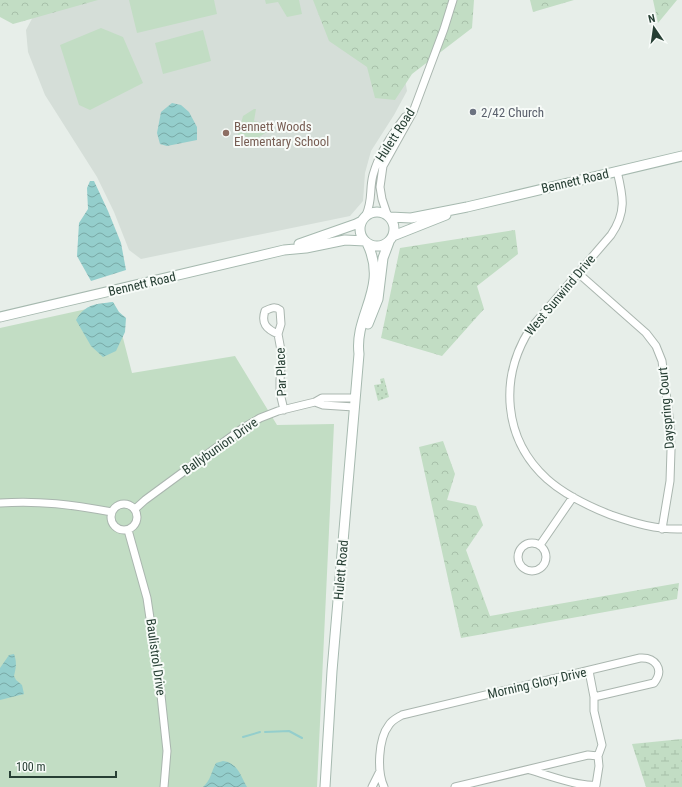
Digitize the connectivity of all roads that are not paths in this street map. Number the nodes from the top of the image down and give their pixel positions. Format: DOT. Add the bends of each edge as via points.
graph roads {
  1 [pos="453,0"];
  2 [pos="416,103"];
  3 [pos="682,156"];
  4 [pos="617,171"];
  5 [pos="468,207"];
  6 [pos="389,216"];
  7 [pos="364,218"];
  8 [pos="391,239"];
  9 [pos="366,242"];
  10 [pos="284,250"];
  11 [pos="578,273"];
  12 [pos="0,317"];
  13 [pos="278,334"];
  14 [pos="359,354"];
  15 [pos="355,402"];
  16 [pos="284,410"];
  17 [pos="572,496"];
  18 [pos="0,502"];
  19 [pos="135,510"];
  20 [pos="112,512"];
  21 [pos="662,529"];
  22 [pos="682,529"];
  23 [pos="128,530"];
  24 [pos="540,545"];
  25 [pos="589,671"];
  26 [pos="594,696"];
  27 [pos="598,756"];
  28 [pos="529,769"];
  29 [pos="379,773"];
  30 [pos="596,786"];
  31 [pos="164,787"];
  32 [pos="325,787"];
  33 [pos="372,787"];
  34 [pos="384,787"];
  35 [pos="455,787"];
  1 -- 2 [label="street, Hulett Road"];
  2 -- 6 [label="street, Hulett Road" via="383,166 380,187"];
  2 -- 7 [label="street, Hulett Road" via="381,153 372,177 372,198"];
  3 -- 4 [label="street, Bennett Road"];
  4 -- 5 [label="street, Bennett Road"];
  4 -- 11 [label="street, West Sunwind Drive" via="623,201 619,222"];
  5 -- 6 [label="street, Bennett Road" via="411,218"];
  5 -- 8 [label="street, Bennett Road"];
  6 -- 7 [label="street" via="379,211"];
  6 -- 8 [label="street" via="395,226"];
  7 -- 9 [label="street" via="360,225 360,234"];
  7 -- 10 [label="street, Bennett Road" via="356,224"];
  8 -- 9 [label="street" via="376,246"];
  8 -- 14 [label="street, Hulett Road" via="383,258 378,299"];
  9 -- 10 [label="street, Bennett Road" via="345,240"];
  9 -- 14 [label="street, Hulett Road" via="372,255 374,277 359,338"];
  10 -- 12 [label="street, Bennett Road"];
  11 -- 17 [label="street, West Sunwind Drive" via="524,338 513,366 509,391 514,426 527,455 548,480"];
  11 -- 21 [label="street, Dayspring Court" via="646,334 656,346 662,361 671,450 670,481"];
  13 -- 16 [label="street, Par Place" via="282,356 280,393"];
  14 -- 15 [label="street, Hulett Road"];
  15 -- 16 [label="street, Ballybunion Drive" via="323,405 315,402"];
  15 -- 32 [label="street, Hulett Road" via="332,671"];
  16 -- 19 [label="street, Ballybunion Drive" via="260,418 241,429"];
  17 -- 21 [label="street, West Sunwind Drive" via="619,518"];
  17 -- 24 [label="street"];
  18 -- 20 [label="street" via="60,503"];
  19 -- 20 [label="street" via="124,504 118,505"];
  19 -- 23 [label="street" via="137,522"];
  20 -- 23 [label="street" via="111,520 115,527"];
  21 -- 22 [label="street, West Sunwind Drive"];
  23 -- 31 [label="street, Baulistrol Drive" via="147,598 160,686 167,751"];
  24 -- 24 [label="street" via="529,543 520,549 518,560 524,569 535,571 544,564 546,554"];
  25 -- 26 [label="street"];
  25 -- 26 [label="street, Morning Glory Drive" via="643,658 653,660 658,669 658,677 654,682"];
  25 -- 29 [label="street, Morning Glory Drive" via="402,715 390,724 383,735"];
  26 -- 27 [label="street" via="594,711 602,745"];
  27 -- 28 [label="street" via="588,755"];
  27 -- 30 [label="street"];
  28 -- 30 [label="street"];
  28 -- 35 [label="street"];
  29 -- 33 [label="street, Morning Glory Drive"];
  29 -- 34 [label="street, Morning Glory Drive"];
}
